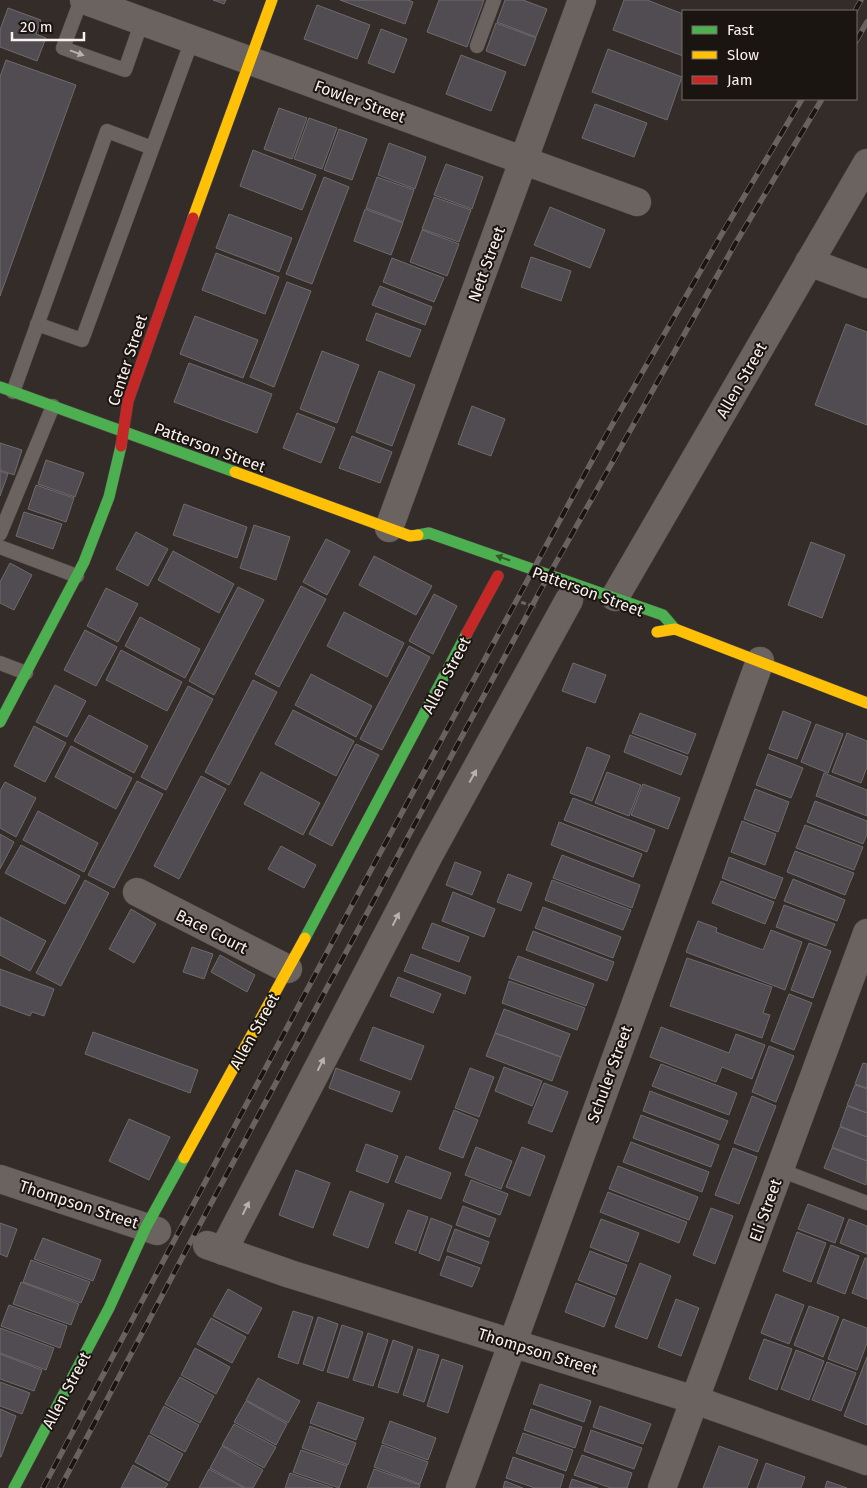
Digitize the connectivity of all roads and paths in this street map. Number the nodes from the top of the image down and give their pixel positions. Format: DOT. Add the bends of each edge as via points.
graph roads {
  1 [pos="82,0"];
  2 [pos="272,0"];
  3 [pos="494,0"];
  4 [pos="578,1"];
  5 [pos="118,6"];
  6 [pos="142,21"];
  7 [pos="192,40"];
  8 [pos="476,46"];
  9 [pos="249,61"];
  10 [pos="152,148"];
  11 [pos="524,161"];
  12 [pos="867,163"];
  13 [pos="637,202"];
  14 [pos="809,262"];
  15 [pos="867,284"];
  16 [pos="37,324"];
  17 [pos="6,389"];
  18 [pos="53,406"];
  19 [pos="124,432"];
  20 [pos="0,534"];
  21 [pos="405,536"];
  22 [pos="0,547"];
  23 [pos="77,576"];
  24 [pos="498,576"];
  25 [pos="614,597"];
  26 [pos="509,598"];
  27 [pos="566,600"];
  28 [pos="538,608"];
  29 [pos="647,629"];
  30 [pos="675,629"];
  31 [pos="760,661"];
  32 [pos="0,664"];
  33 [pos="26,673"];
  34 [pos="867,703"];
  35 [pos="0,722"];
  36 [pos="137,892"];
  37 [pos="867,933"];
  38 [pos="288,969"];
  39 [pos="780,1170"];
  40 [pos="0,1179"];
  41 [pos="867,1203"];
  42 [pos="152,1228"];
  43 [pos="512,1342"];
  44 [pos="695,1400"];
  45 [pos="867,1461"];
  46 [pos="14,1488"];
  47 [pos="460,1488"];
  48 [pos="662,1488"];
  1 -- 5 [label="street, Fowler Street"];
  1 -- 6 [label="lane, one-way" via="63,48 125,70"];
  2 -- 9 [label="street, Center Street"];
  3 -- 8 [label="lane"];
  4 -- 11 [label="street, Nett Street"];
  5 -- 6 [label="street, Fowler Street"];
  6 -- 7 [label="street, Fowler Street"];
  7 -- 9 [label="street, Fowler Street"];
  7 -- 10 [label="lane"];
  9 -- 11 [label="street, Fowler Street"];
  9 -- 19 [label="street, Center Street" via="128,401"];
  10 -- 16 [label="lane" via="82,340"];
  10 -- 16 [label="lane" via="107,131"];
  11 -- 13 [label="street, Fowler Street"];
  11 -- 21 [label="street, Nett Street"];
  12 -- 14 [label="street, Allen Street"];
  14 -- 15 [label="street"];
  14 -- 25 [label="street, Allen Street"];
  16 -- 17 [label="lane"];
  17 -- 18 [label="street, Patterson Street"];
  18 -- 19 [label="street, Patterson Street"];
  18 -- 20 [label="lane"];
  19 -- 21 [label="street, Patterson Street"];
  19 -- 23 [label="street, Center Street" via="109,497"];
  25 -- 21 [label="street, Patterson Street, one-way" via="429,533"];
  22 -- 23 [label="lane"];
  23 -- 33 [label="street, Center Street"];
  24 -- 38 [label="street, Allen Street"];
  25 -- 30 [label="street, Patterson Street" via="663,615"];
  26 -- 28 [label="path"];
  43 -- 27 [label="street, Thompson Street, one-way" via="215,1248"];
  29 -- 30 [label="street, Patterson Street" via="655,632"];
  30 -- 31 [label="street, Patterson Street"];
  31 -- 34 [label="street, Patterson Street"];
  31 -- 43 [label="street, Schuler Street"];
  32 -- 33 [label="lane"];
  33 -- 35 [label="street, Center Street"];
  36 -- 38 [label="street, Bace Court"];
  37 -- 39 [label="street, Eli Street"];
  38 -- 42 [label="street, Allen Street"];
  39 -- 41 [label="lane"];
  39 -- 44 [label="street, Eli Street"];
  40 -- 42 [label="street, Thompson Street"];
  42 -- 46 [label="street, Allen Street"];
  43 -- 44 [label="street, Thompson Street"];
  43 -- 47 [label="street, Schuler Street"];
  44 -- 45 [label="street, Thompson Street"];
  44 -- 48 [label="street, Eli Street"];
}
